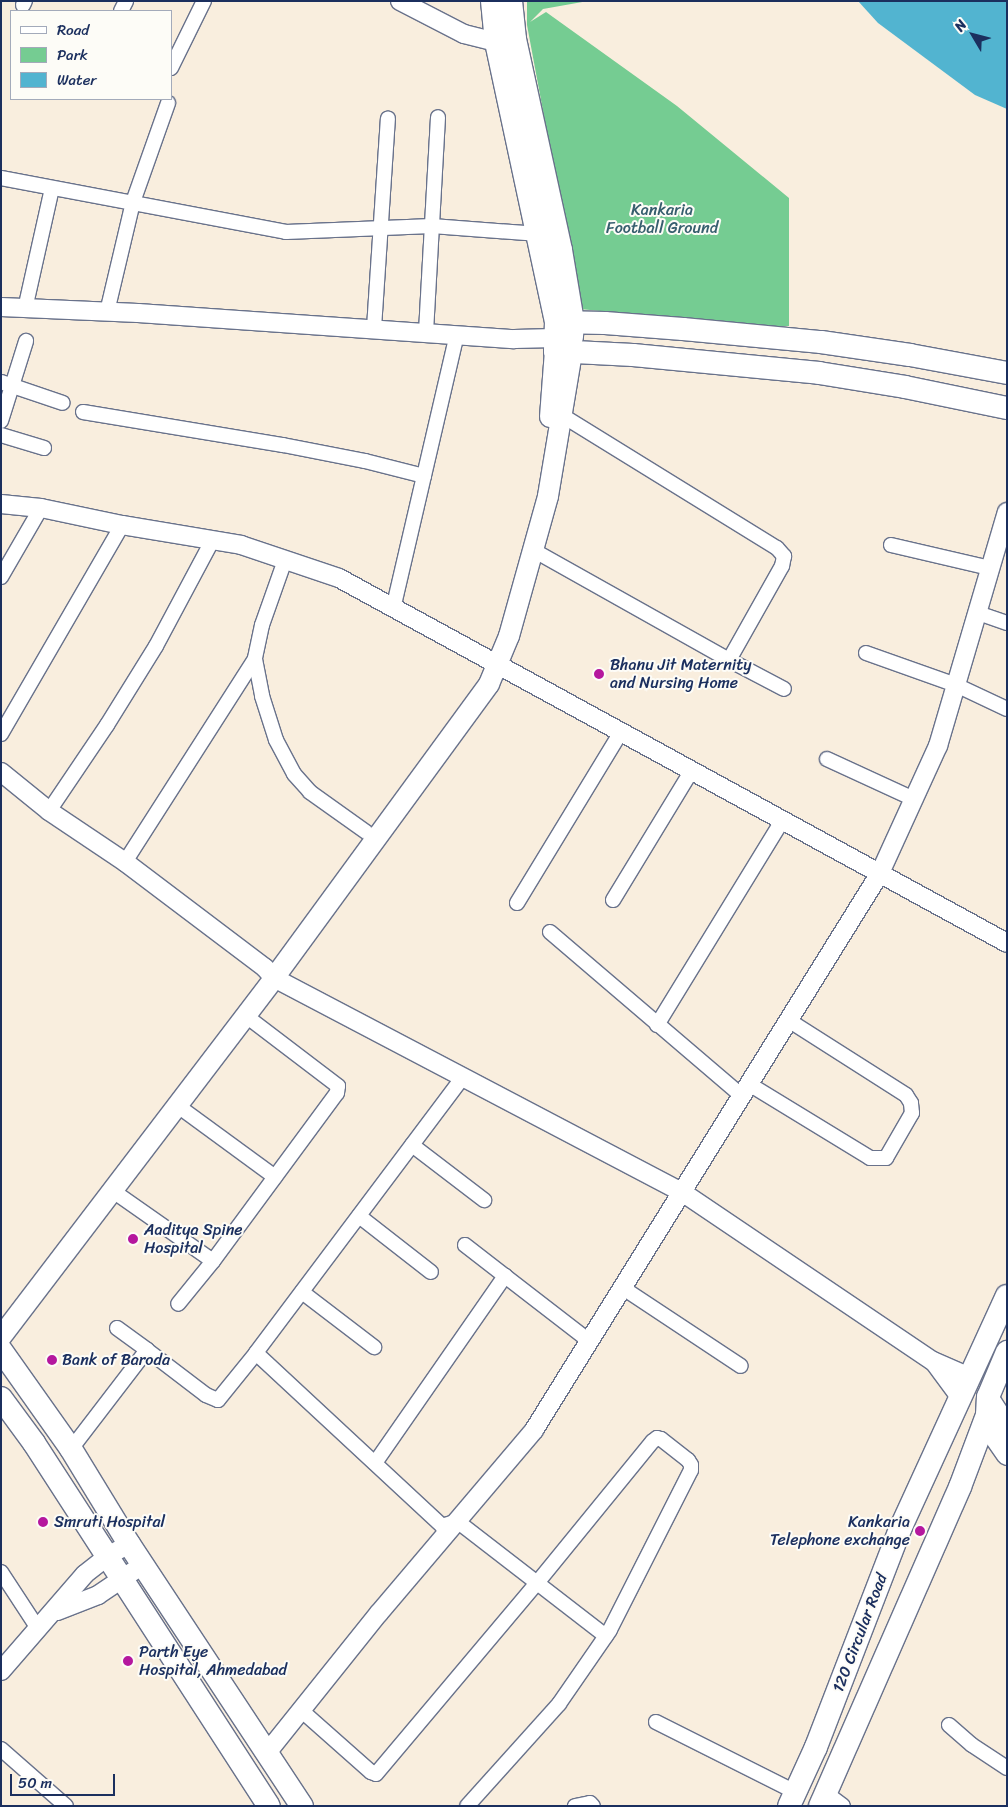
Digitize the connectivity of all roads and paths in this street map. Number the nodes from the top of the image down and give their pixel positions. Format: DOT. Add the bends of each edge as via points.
graph roads {
  1 [pos="204,1"];
  2 [pos="400,1"];
  3 [pos="492,1"];
  4 [pos="511,1"];
  5 [pos="506,40"];
  6 [pos="172,66"];
  7 [pos="168,104"];
  8 [pos="388,118"];
  9 [pos="438,118"];
  10 [pos="1,178"];
  11 [pos="52,188"];
  12 [pos="133,202"];
  13 [pos="432,226"];
  14 [pos="380,229"];
  15 [pos="538,234"];
  16 [pos="1,307"];
  17 [pos="25,309"];
  18 [pos="107,312"];
  19 [pos="374,328"];
  20 [pos="426,332"];
  21 [pos="456,334"];
  22 [pos="562,337"];
  23 [pos="26,341"];
  24 [pos="1007,373"];
  25 [pos="7,384"];
  26 [pos="63,403"];
  27 [pos="1007,408"];
  28 [pos="83,412"];
  29 [pos="563,416"];
  30 [pos="1,422"];
  31 [pos="1,435"];
  32 [pos="44,448"];
  33 [pos="424,476"];
  34 [pos="1,504"];
  35 [pos="41,508"];
  36 [pos="1007,512"];
  37 [pos="122,525"];
  38 [pos="212,541"];
  39 [pos="891,545"];
  40 [pos="533,550"];
  41 [pos="285,560"];
  42 [pos="990,568"];
  43 [pos="1,577"];
  44 [pos="393,608"];
  45 [pos="978,613"];
  46 [pos="1007,623"];
  47 [pos="866,653"];
  48 [pos="255,660"];
  49 [pos="729,660"];
  50 [pos="492,662"];
  51 [pos="956,685"];
  52 [pos="784,689"];
  53 [pos="1007,709"];
  54 [pos="621,732"];
  55 [pos="1,734"];
  56 [pos="827,758"];
  57 [pos="692,770"];
  58 [pos="1,772"];
  59 [pos="914,799"];
  60 [pos="49,811"];
  61 [pos="784,819"];
  62 [pos="366,832"];
  63 [pos="125,862"];
  64 [pos="880,873"];
  65 [pos="613,900"];
  66 [pos="517,903"];
  67 [pos="550,932"];
  68 [pos="1007,942"];
  69 [pos="270,973"];
  70 [pos="246,1016"];
  71 [pos="790,1020"];
  72 [pos="657,1025"];
  73 [pos="463,1077"];
  74 [pos="746,1090"];
  75 [pos="178,1106"];
  76 [pos="412,1145"];
  77 [pos="275,1177"];
  78 [pos="113,1192"];
  79 [pos="682,1192"];
  80 [pos="484,1200"];
  81 [pos="359,1216"];
  82 [pos="465,1245"];
  83 [pos="213,1261"];
  84 [pos="431,1272"];
  85 [pos="505,1276"];
  86 [pos="623,1288"];
  87 [pos="302,1292"];
  88 [pos="1007,1296"];
  89 [pos="178,1304"];
  90 [pos="1,1315"];
  91 [pos="117,1328"];
  92 [pos="1,1337"];
  93 [pos="589,1341"];
  94 [pos="374,1347"];
  95 [pos="1,1350"];
  96 [pos="147,1350"];
  97 [pos="256,1353"];
  98 [pos="1007,1353"];
  99 [pos="933,1361"];
  100 [pos="741,1366"];
  101 [pos="970,1377"];
  102 [pos="960,1397"];
  103 [pos="988,1397"];
  104 [pos="1,1398"];
  105 [pos="984,1422"];
  106 [pos="1007,1426"];
  107 [pos="71,1449"];
  108 [pos="1007,1455"];
  109 [pos="375,1463"];
  110 [pos="457,1521"];
  111 [pos="129,1544"];
  112 [pos="108,1556"];
  113 [pos="144,1564"];
  114 [pos="1,1572"];
  115 [pos="122,1579"];
  116 [pos="537,1583"];
  117 [pos="54,1612"];
  118 [pos="39,1630"];
  119 [pos="606,1636"];
  120 [pos="1,1672"];
  121 [pos="302,1711"];
  122 [pos="656,1722"];
  123 [pos="949,1724"];
  124 [pos="1,1749"];
  125 [pos="266,1754"];
  126 [pos="1007,1768"];
  127 [pos="792,1799"];
  128 [pos="830,1802"];
  129 [pos="66,1806"];
  130 [pos="269,1806"];
  131 [pos="302,1806"];
  132 [pos="467,1806"];
  133 [pos="575,1806"];
  134 [pos="593,1806"];
  1 -- 6 [label="street"];
  2 -- 5 [label="street" via="464,34"];
  3 -- 5 [label="main road"];
  4 -- 5 [label="main road"];
  5 -- 15 [label="main road"];
  5 -- 22 [label="main road" via="561,250"];
  7 -- 12 [label="street"];
  8 -- 14 [label="street"];
  9 -- 13 [label="street"];
  10 -- 11 [label="street"];
  11 -- 12 [label="street"];
  11 -- 17 [label="street"];
  12 -- 14 [label="street" via="286,232"];
  12 -- 18 [label="street"];
  13 -- 14 [label="street"];
  13 -- 15 [label="street"];
  13 -- 20 [label="street"];
  14 -- 19 [label="street"];
  15 -- 22 [label="main road"];
  16 -- 17 [label="street"];
  17 -- 18 [label="street"];
  18 -- 19 [label="street"];
  19 -- 20 [label="street"];
  20 -- 21 [label="street"];
  21 -- 22 [label="street" via="514,339"];
  21 -- 33 [label="street"];
  22 -- 24 [label="main road" via="683,329 821,342"];
  22 -- 27 [label="main road" via="633,355 819,373 905,386"];
  22 -- 29 [label="main road"];
  22 -- 50 [label="main road" via="536,493 497,632"];
  23 -- 25 [label="street"];
  25 -- 26 [label="street"];
  25 -- 30 [label="street"];
  28 -- 33 [label="street" via="283,445"];
  29 -- 40 [label="main road" via="548,496"];
  29 -- 49 [label="street" via="777,548 784,556 782,566"];
  31 -- 32 [label="street"];
  33 -- 44 [label="street"];
  34 -- 35 [label="street"];
  35 -- 37 [label="street"];
  35 -- 43 [label="street"];
  36 -- 42 [label="street"];
  37 -- 38 [label="street"];
  37 -- 55 [label="street"];
  38 -- 41 [label="street" via="241,545"];
  38 -- 60 [label="street" via="156,646"];
  39 -- 42 [label="street"];
  40 -- 49 [label="street"];
  40 -- 50 [label="main road" via="509,636"];
  41 -- 44 [label="street" via="339,578"];
  41 -- 48 [label="street" via="262,626"];
  42 -- 45 [label="street"];
  44 -- 50 [label="street"];
  45 -- 46 [label="street"];
  45 -- 51 [label="street"];
  47 -- 51 [label="street"];
  48 -- 62 [label="street" via="276,740 294,774 310,792"];
  48 -- 63 [label="street"];
  49 -- 52 [label="street"];
  50 -- 54 [label="street"];
  50 -- 62 [label="main road"];
  50 -- 69 [label="main road" via="489,684"];
  51 -- 53 [label="street"];
  51 -- 59 [label="street" via="938,746"];
  54 -- 57 [label="street"];
  54 -- 66 [label="street"];
  56 -- 59 [label="street"];
  57 -- 61 [label="street"];
  57 -- 65 [label="street"];
  58 -- 60 [label="street"];
  59 -- 64 [label="street"];
  60 -- 63 [label="street"];
  61 -- 64 [label="street"];
  61 -- 72 [label="street"];
  62 -- 69 [label="main road"];
  63 -- 69 [label="street"];
  64 -- 68 [label="street"];
  64 -- 71 [label="street"];
  67 -- 72 [label="street"];
  69 -- 70 [label="main road"];
  69 -- 73 [label="street"];
  69 -- 90 [label="main road"];
  70 -- 75 [label="main road"];
  70 -- 77 [label="street" via="338,1086 337,1093"];
  71 -- 74 [label="street"];
  71 -- 74 [label="street" via="906,1095 912,1113 886,1158 870,1158"];
  72 -- 74 [label="street"];
  73 -- 76 [label="street"];
  73 -- 79 [label="street"];
  74 -- 79 [label="street"];
  75 -- 77 [label="street"];
  75 -- 78 [label="main road"];
  76 -- 80 [label="street"];
  76 -- 81 [label="street"];
  77 -- 83 [label="street"];
  78 -- 83 [label="street"];
  78 -- 92 [label="main road"];
  79 -- 86 [label="street"];
  79 -- 99 [label="street"];
  81 -- 84 [label="street"];
  81 -- 87 [label="street"];
  82 -- 85 [label="street"];
  83 -- 89 [label="street"];
  85 -- 93 [label="street"];
  85 -- 109 [label="street"];
  86 -- 93 [label="street"];
  86 -- 100 [label="street"];
  87 -- 94 [label="street"];
  87 -- 97 [label="street"];
  88 -- 101 [label="main road, 120 Circular Road"];
  91 -- 96 [label="street"];
  93 -- 110 [label="street" via="534,1430"];
  95 -- 107 [label="main road"];
  96 -- 97 [label="street" via="206,1395 218,1400"];
  96 -- 107 [label="street"];
  97 -- 109 [label="street"];
  98 -- 103 [label="main road, 120 Circular Road"];
  99 -- 101 [label="street"];
  99 -- 102 [label="street"];
  101 -- 102 [label="main road, 120 Circular Road"];
  101 -- 103 [label="main road"];
  102 -- 105 [label="main road"];
  102 -- 127 [label="main road, 120 Circular Road" via="901,1527 816,1747"];
  103 -- 105 [label="main road, 120 Circular Road"];
  103 -- 106 [label="main road"];
  104 -- 112 [label="main road"];
  105 -- 108 [label="main road"];
  105 -- 128 [label="main road, 120 Circular Road"];
  107 -- 111 [label="main road"];
  109 -- 110 [label="street" via="442,1526"];
  110 -- 116 [label="street"];
  110 -- 121 [label="street"];
  111 -- 112 [label="street"];
  111 -- 113 [label="main road"];
  112 -- 115 [label="main road"];
  112 -- 117 [label="street" via="85,1574"];
  113 -- 115 [label="street"];
  113 -- 125 [label="main road"];
  114 -- 118 [label="street"];
  115 -- 117 [label="street" via="98,1595"];
  115 -- 130 [label="main road"];
  116 -- 119 [label="street"];
  116 -- 119 [label="street" via="653,1440 661,1439 692,1465 691,1470"];
  116 -- 121 [label="street" via="376,1774"];
  117 -- 118 [label="street"];
  118 -- 120 [label="street"];
  119 -- 132 [label="street" via="559,1704"];
  121 -- 125 [label="street"];
  122 -- 127 [label="street"];
  123 -- 126 [label="street" via="972,1745"];
  124 -- 129 [label="street"];
  125 -- 131 [label="main road"];
  133 -- 134 [label="street" via="590,1803"];
}
